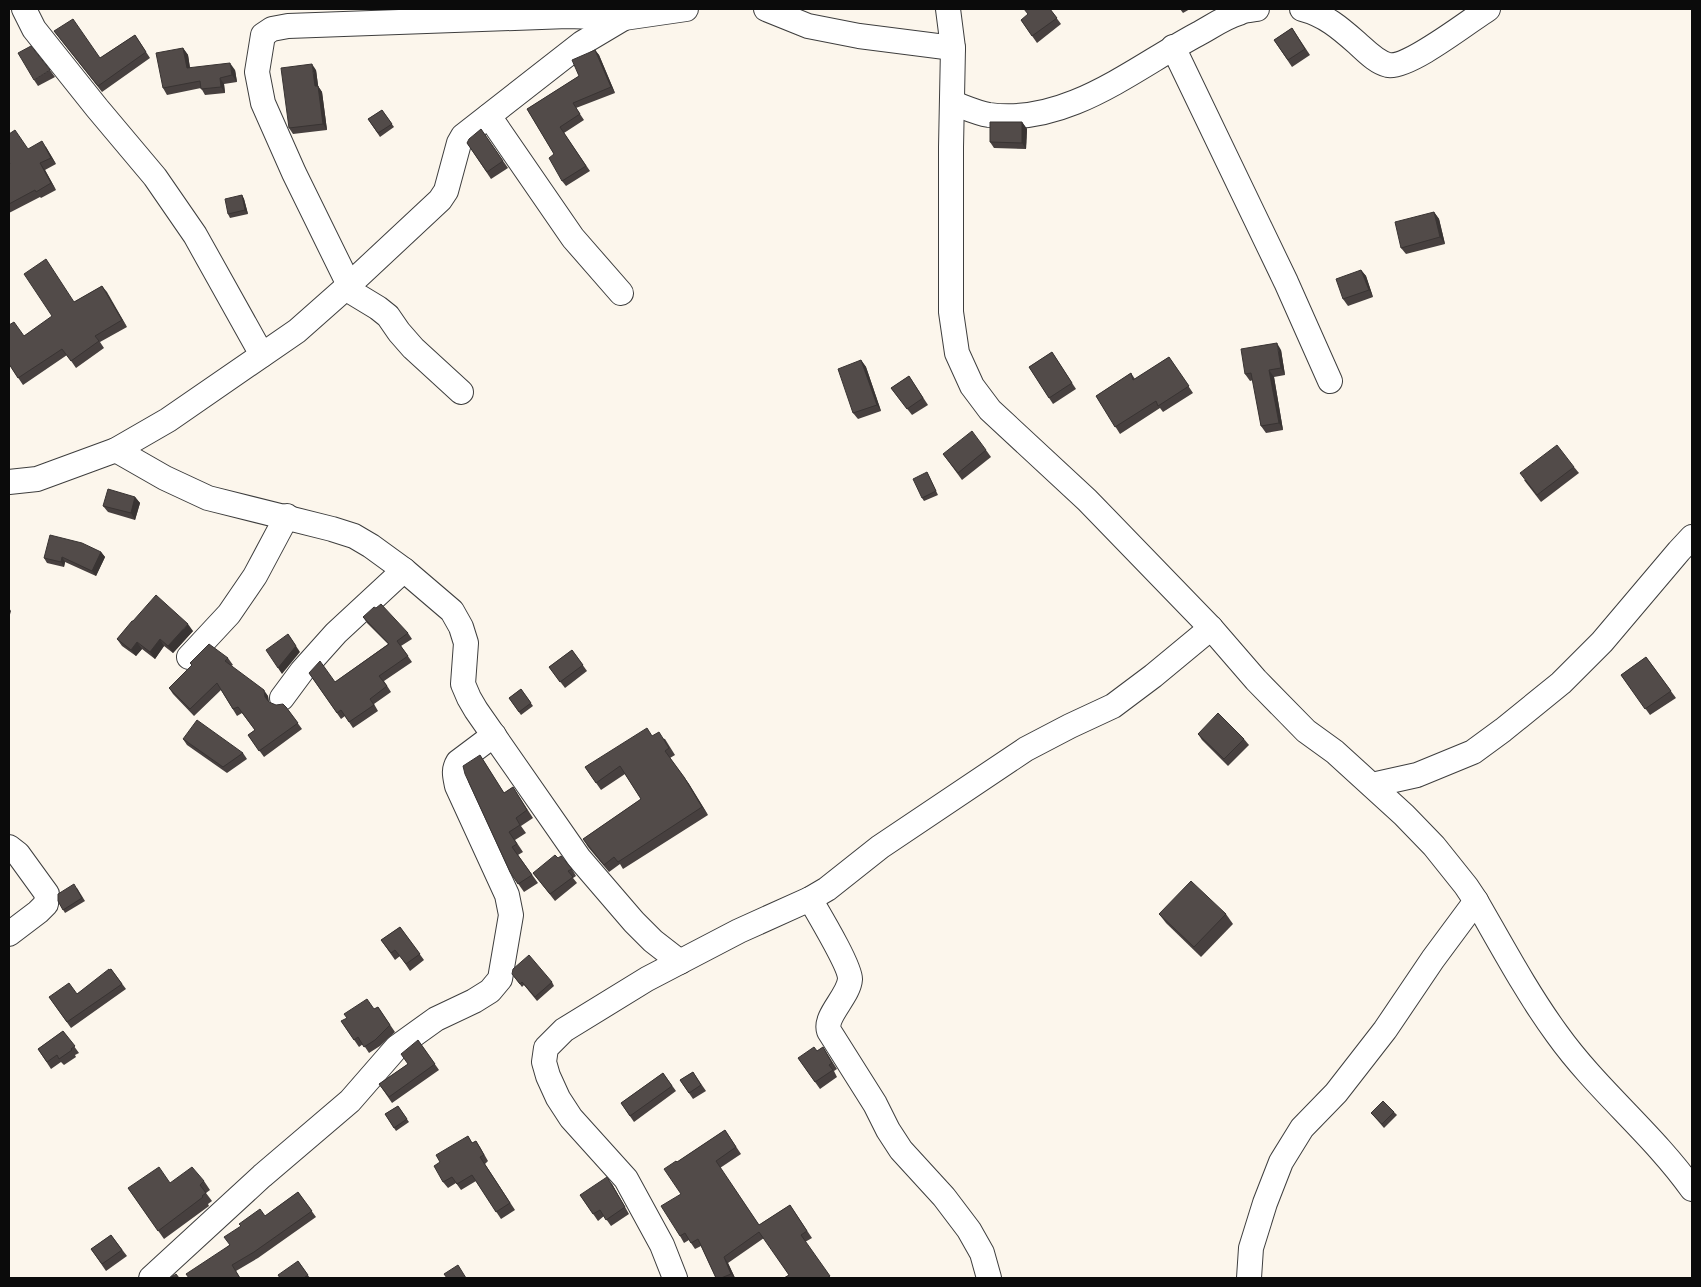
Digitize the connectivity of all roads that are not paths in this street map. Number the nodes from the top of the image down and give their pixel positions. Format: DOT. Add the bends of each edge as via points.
graph roads {
  1 [pos="24,9"];
  2 [pos="686,9"];
  3 [pos="766,9"];
  4 [pos="948,9"];
  5 [pos="1257,9"];
  6 [pos="1302,9"];
  7 [pos="1488,9"];
  8 [pos="624,18"];
  9 [pos="1173,47"];
  10 [pos="954,48"];
  11 [pos="953,103"];
  12 [pos="489,116"];
  13 [pos="347,287"];
  14 [pos="621,293"];
  15 [pos="262,355"];
  16 [pos="1330,382"];
  17 [pos="461,392"];
  18 [pos="116,450"];
  19 [pos="9,482"];
  20 [pos="287,516"];
  21 [pos="1692,537"];
  22 [pos="404,570"];
  23 [pos="1211,628"];
  24 [pos="189,657"];
  25 [pos="282,698"];
  26 [pos="494,735"];
  27 [pos="1372,785"];
  28 [pos="9,847"];
  29 [pos="810,899"];
  30 [pos="1476,901"];
  31 [pos="9,934"];
  32 [pos="680,962"];
  33 [pos="1691,1185"];
  34 [pos="151,1278"];
  35 [pos="675,1278"];
  36 [pos="989,1278"];
  37 [pos="1249,1278"];
  1 -- 15 [label="street" via="34,29 155,177 195,235"];
  2 -- 8 [label="street"];
  3 -- 10 [label="street" via="808,26"];
  4 -- 10 [label="street"];
  5 -- 9 [label="street" via="1239,12"];
  6 -- 7 [label="street" via="1333,22 1380,63 1391,66 1424,52"];
  8 -- 12 [label="street" via="582,43"];
  8 -- 13 [label="street" via="568,16 288,26 272,29 264,35 257,72 263,103"];
  9 -- 11 [label="street" via="1111,85 1053,109 1024,116 988,115"];
  9 -- 16 [label="street" via="1286,282"];
  10 -- 11 [label="street"];
  11 -- 23 [label="street" via="951,312 957,353 972,386 990,410 1087,500"];
  12 -- 13 [label="street" via="463,136 446,191 440,200"];
  12 -- 14 [label="street" via="573,238"];
  13 -- 15 [label="street"];
  13 -- 17 [label="street" via="388,316 414,348"];
  15 -- 18 [label="street" via="168,420"];
  18 -- 19 [label="street" via="37,479"];
  18 -- 20 [label="street" via="208,498"];
  20 -- 22 [label="street" via="354,536"];
  20 -- 24 [label="street" via="255,576 229,614"];
  21 -- 27 [label="street" via="1602,642 1561,683 1503,730 1472,752 1417,775"];
  22 -- 25 [label="street" via="336,633"];
  22 -- 26 [label="street" via="452,612 461,627 466,643 464,684 469,698"];
  23 -- 27 [label="street" via="1306,731"];
  23 -- 29 [label="street" via="1113,706 1026,749 880,847"];
  26 -- 32 [label="street" via="579,858 634,922"];
  26 -- 34 [label="street" via="458,762 454,774 507,895 511,914 500,979 490,991 436,1019 397,1047 350,1101"];
  27 -- 30 [label="street" via="1434,846"];
  28 -- 31 [label="street" via="18,854 47,894 46,904 41,910"];
  29 -- 32 [label="street"];
  29 -- 36 [label="street" via="850,976 849,984 828,1021 829,1031 901,1150 969,1230 982,1253"];
  30 -- 33 [label="street" via="1558,1035"];
  30 -- 37 [label="street" via="1336,1093 1302,1128 1281,1162 1251,1248"];
  32 -- 35 [label="street" via="564,1030 546,1048 544,1056 548,1076 558,1098 571,1118 626,1179 662,1244"];
}
